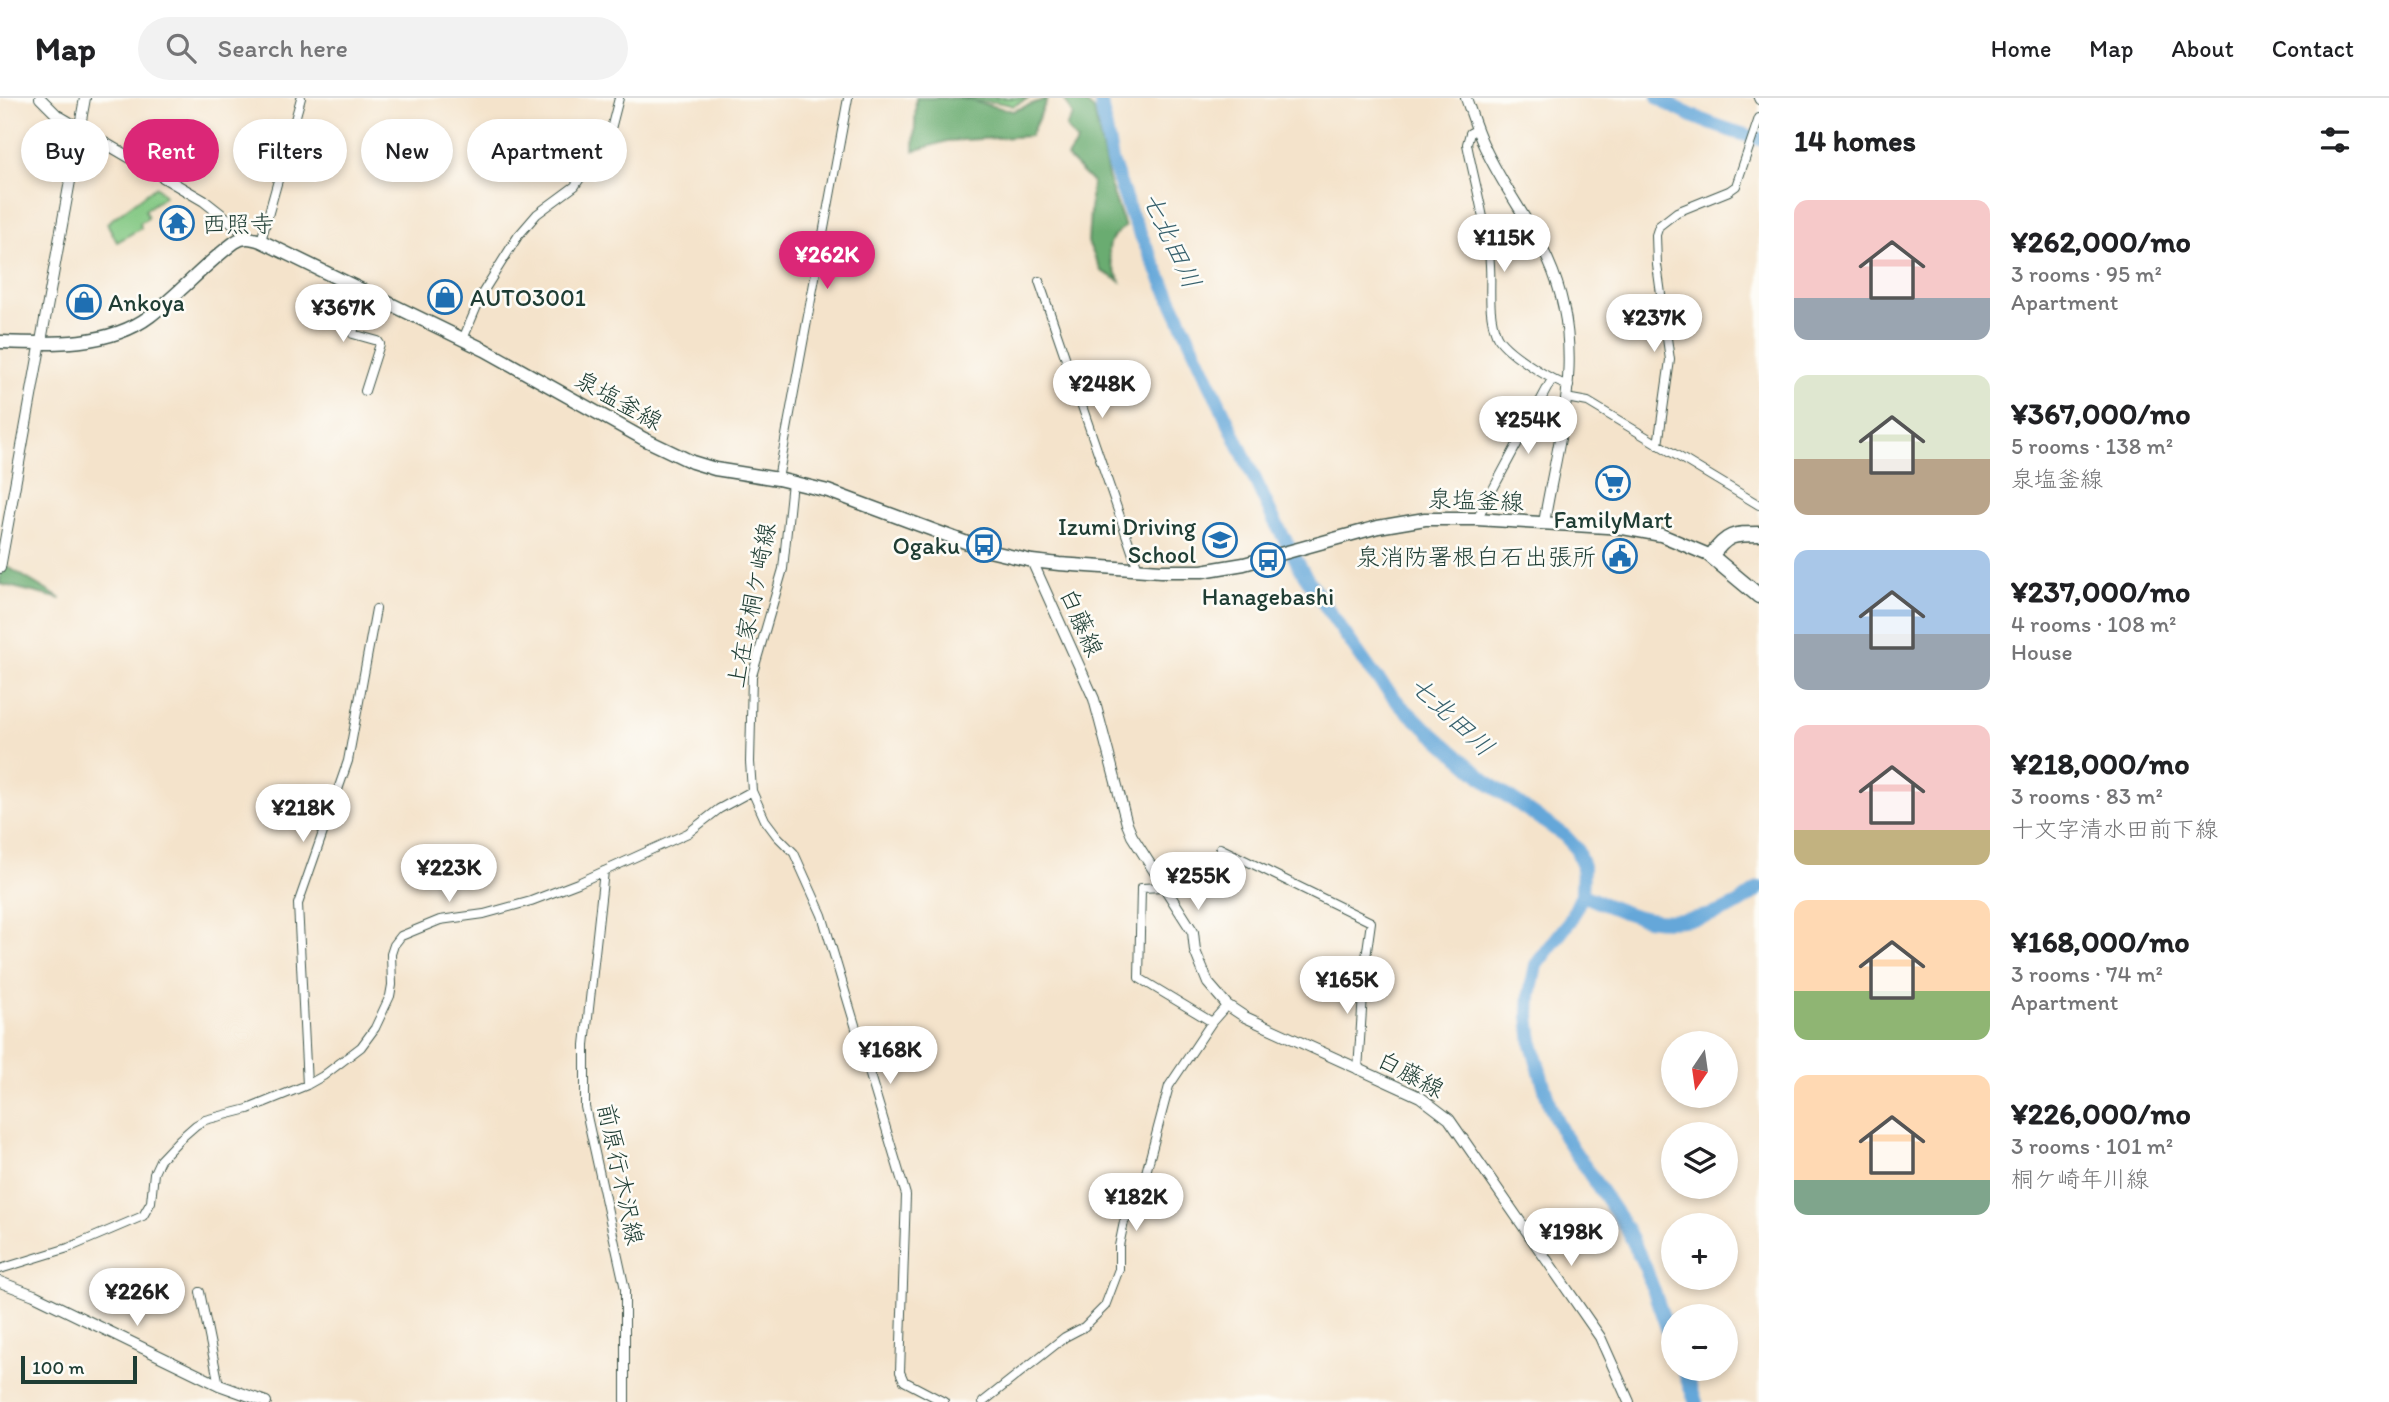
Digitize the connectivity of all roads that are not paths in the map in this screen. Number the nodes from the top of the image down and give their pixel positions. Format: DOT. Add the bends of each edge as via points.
graph roads {
  1 [pos="40,98"];
  2 [pos="85,98"];
  3 [pos="301,98"];
  4 [pos="619,98"];
  5 [pos="848,98"];
  6 [pos="1466,98"];
  7 [pos="1759,118"];
  8 [pos="64,119"];
  9 [pos="82,119"];
  10 [pos="1476,130"];
  11 [pos="109,145"];
  12 [pos="70,182"];
  13 [pos="256,239"];
  14 [pos="1038,281"];
  15 [pos="363,291"];
  16 [pos="463,339"];
  17 [pos="0,342"];
  18 [pos="40,343"];
  19 [pos="1552,379"];
  20 [pos="1569,386"];
  21 [pos="365,391"];
  22 [pos="1566,398"];
  23 [pos="1658,445"];
  24 [pos="778,479"];
  25 [pos="792,482"];
  26 [pos="1759,505"];
  27 [pos="1477,519"];
  28 [pos="1544,523"];
  29 [pos="1759,534"];
  30 [pos="1711,556"];
  31 [pos="1032,561"];
  32 [pos="0,568"];
  33 [pos="1138,569"];
  34 [pos="1759,596"];
  35 [pos="376,609"];
  36 [pos="752,792"];
  37 [pos="1220,848"];
  38 [pos="604,871"];
  39 [pos="1163,887"];
  40 [pos="1227,1006"];
  41 [pos="1212,1022"];
  42 [pos="1358,1070"];
  43 [pos="307,1085"];
  44 [pos="0,1269"];
  45 [pos="0,1282"];
  46 [pos="200,1292"];
  47 [pos="219,1385"];
  48 [pos="267,1402"];
  49 [pos="625,1402"];
  50 [pos="944,1402"];
  51 [pos="983,1402"];
  52 [pos="1629,1402"];
  1 -- 8 [label="street"];
  2 -- 9 [label="street"];
  3 -- 13 [label="street"];
  4 -- 16 [label="street" via="610,133 575,186 537,214 518,236 483,292"];
  5 -- 24 [label="street"];
  6 -- 10 [label="street"];
  7 -- 23 [label="street" via="1736,186 1677,212 1656,235 1670,360"];
  10 -- 19 [label="street" via="1467,144 1490,256 1490,309 1496,337"];
  10 -- 20 [label="street" via="1558,284 1568,331"];
  11 -- 13 [label="street" via="204,201"];
  12 -- 18 [label="street"];
  13 -- 15 [label="main road, 泉塩釜線"];
  13 -- 18 [label="main road" via="235,242 136,325 102,337"];
  14 -- 33 [label="street"];
  15 -- 16 [label="main road, 泉塩釜線"];
  15 -- 21 [label="street" via="353,334 380,344"];
  16 -- 24 [label="main road, 泉塩釜線" via="692,462"];
  17 -- 18 [label="main road"];
  18 -- 32 [label="street"];
  19 -- 20 [label="street"];
  19 -- 27 [label="street"];
  20 -- 22 [label="street"];
  22 -- 23 [label="street" via="1588,402"];
  22 -- 28 [label="street"];
  23 -- 26 [label="street"];
  24 -- 25 [label="main road, 泉塩釜線"];
  25 -- 31 [label="main road, 泉塩釜線" via="989,551"];
  25 -- 36 [label="street, 上在家桐ケ崎線" via="783,569 752,676"];
  27 -- 28 [label="main road, 泉塩釜線"];
  27 -- 33 [label="main road, 泉塩釜線" via="1414,520 1202,571"];
  28 -- 30 [label="main road, 泉塩釜線" via="1642,530"];
  29 -- 30 [label="highway" via="1727,537"];
  30 -- 34 [label="highway"];
  31 -- 33 [label="main road, 泉塩釜線"];
  31 -- 39 [label="street, 白藤線" via="1094,699 1127,824"];
  35 -- 43 [label="street" via="348,761 298,905"];
  36 -- 38 [label="street" via="719,809 688,834"];
  36 -- 50 [label="street" via="765,820 794,853 822,915 906,1195 900,1373 904,1381"];
  37 -- 42 [label="street" via="1371,922"];
  38 -- 43 [label="street" via="531,901 440,920 401,936 391,954 390,996 375,1028 360,1047"];
  38 -- 49 [label="street, 前原行木沢線" via="585,1045 585,1107 625,1289"];
  39 -- 40 [label="street, 白藤線" via="1193,932 1208,983"];
  39 -- 41 [label="street" via="1141,888 1139,978"];
  40 -- 41 [label="street"];
  40 -- 42 [label="street, 白藤線"];
  41 -- 51 [label="street" via="1169,1086 1139,1199 1124,1222 1119,1269 1105,1306 1084,1328 1065,1337"];
  42 -- 52 [label="street, 白藤線" via="1420,1097 1449,1119 1600,1337"];
  43 -- 44 [label="street" via="196,1125 160,1160 151,1202 142,1216 68,1248"];
  45 -- 47 [label="street"];
  46 -- 47 [label="street"];
  47 -- 48 [label="street"];
}
